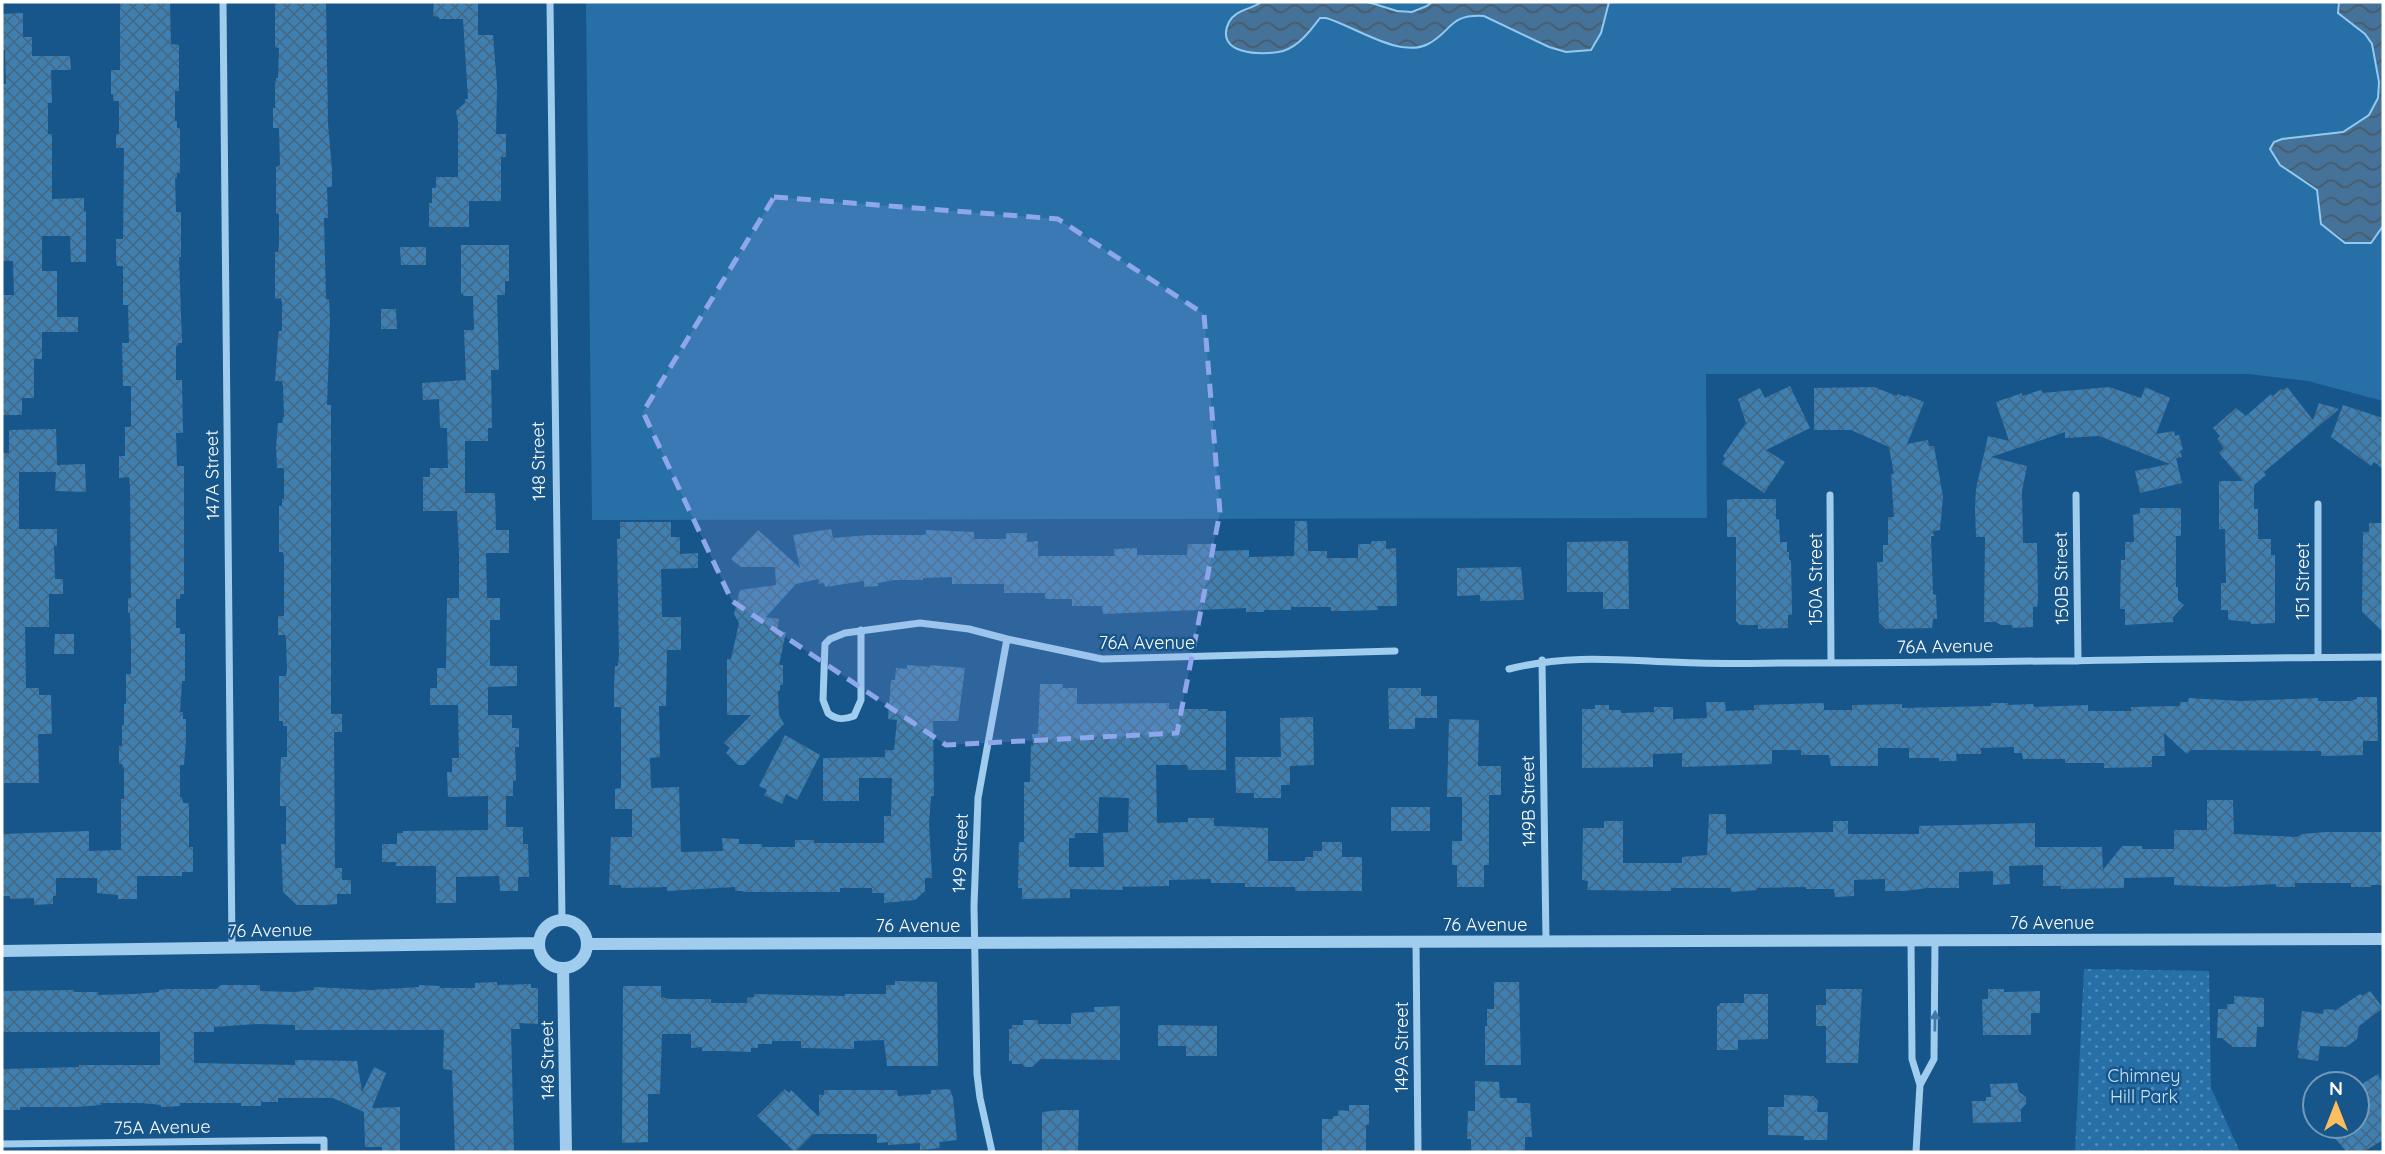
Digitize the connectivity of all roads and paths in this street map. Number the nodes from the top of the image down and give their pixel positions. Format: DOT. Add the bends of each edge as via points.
graph roads {
  1 [pos="223,2"];
  2 [pos="550,2"];
  3 [pos="1830,495"];
  4 [pos="2076,495"];
  5 [pos="2318,504"];
  6 [pos="861,630"];
  7 [pos="1007,639"];
  8 [pos="1395,651"];
  9 [pos="2318,657"];
  10 [pos="2383,657"];
  11 [pos="1542,660"];
  12 [pos="2078,661"];
  13 [pos="1831,663"];
  14 [pos="1509,669"];
  15 [pos="562,920"];
  16 [pos="2383,939"];
  17 [pos="1910,940"];
  18 [pos="1934,940"];
  19 [pos="1416,941"];
  20 [pos="1546,941"];
  21 [pos="539,943"];
  22 [pos="975,943"];
  23 [pos="587,944"];
  24 [pos="232,948"];
  25 [pos="2,951"];
  26 [pos="563,968"];
  27 [pos="1920,1085"];
  28 [pos="2,1144"];
  29 [pos="324,1152"];
  30 [pos="566,1152"];
  31 [pos="992,1152"];
  32 [pos="1418,1152"];
  33 [pos="1916,1152"];
  1 -- 24 [label="street, 147A Street"];
  2 -- 15 [label="street, 148 Street"];
  3 -- 13 [label="street, 150A Street"];
  4 -- 12 [label="street, 150B Street"];
  5 -- 9 [label="street, 151 Street"];
  6 -- 6 [label="street, 76A Avenue" via="861,700 854,716 838,719 828,713 823,699 825,645 836,635"];
  6 -- 7 [label="street, 76A Avenue" via="930,624 969,628"];
  7 -- 8 [label="street, 76A Avenue" via="1102,659"];
  7 -- 22 [label="street, 149 Street" via="976,811"];
  9 -- 10 [label="street, 76A Avenue"];
  9 -- 12 [label="street, 76A Avenue"];
  11 -- 13 [label="street, 76A Avenue"];
  11 -- 14 [label="street, 76A Avenue"];
  11 -- 20 [label="street, 149B Street"];
  12 -- 13 [label="street, 76A Avenue"];
  15 -- 21 [label="street" via="546,927"];
  15 -- 23 [label="street" via="580,927"];
  16 -- 18 [label="street, 76 Avenue"];
  17 -- 18 [label="street, 76 Avenue"];
  17 -- 20 [label="street, 76 Avenue"];
  17 -- 27 [label="street" via="1910,1031"];
  27 -- 18 [label="street, one-way" via="1934,1059"];
  19 -- 20 [label="street, 76 Avenue"];
  19 -- 22 [label="street, 76 Avenue"];
  19 -- 32 [label="street, 149A Street"];
  21 -- 24 [label="street, 76 Avenue"];
  21 -- 26 [label="street" via="546,960"];
  22 -- 23 [label="street, 76 Avenue"];
  22 -- 31 [label="street, 149 Street" via="977,1074"];
  23 -- 26 [label="street" via="577,963"];
  24 -- 25 [label="street, 76 Avenue"];
  26 -- 30 [label="street, 148 Street"];
  27 -- 33 [label="street"];
  28 -- 29 [label="street, 75A Avenue" via="324,1140"];
}
